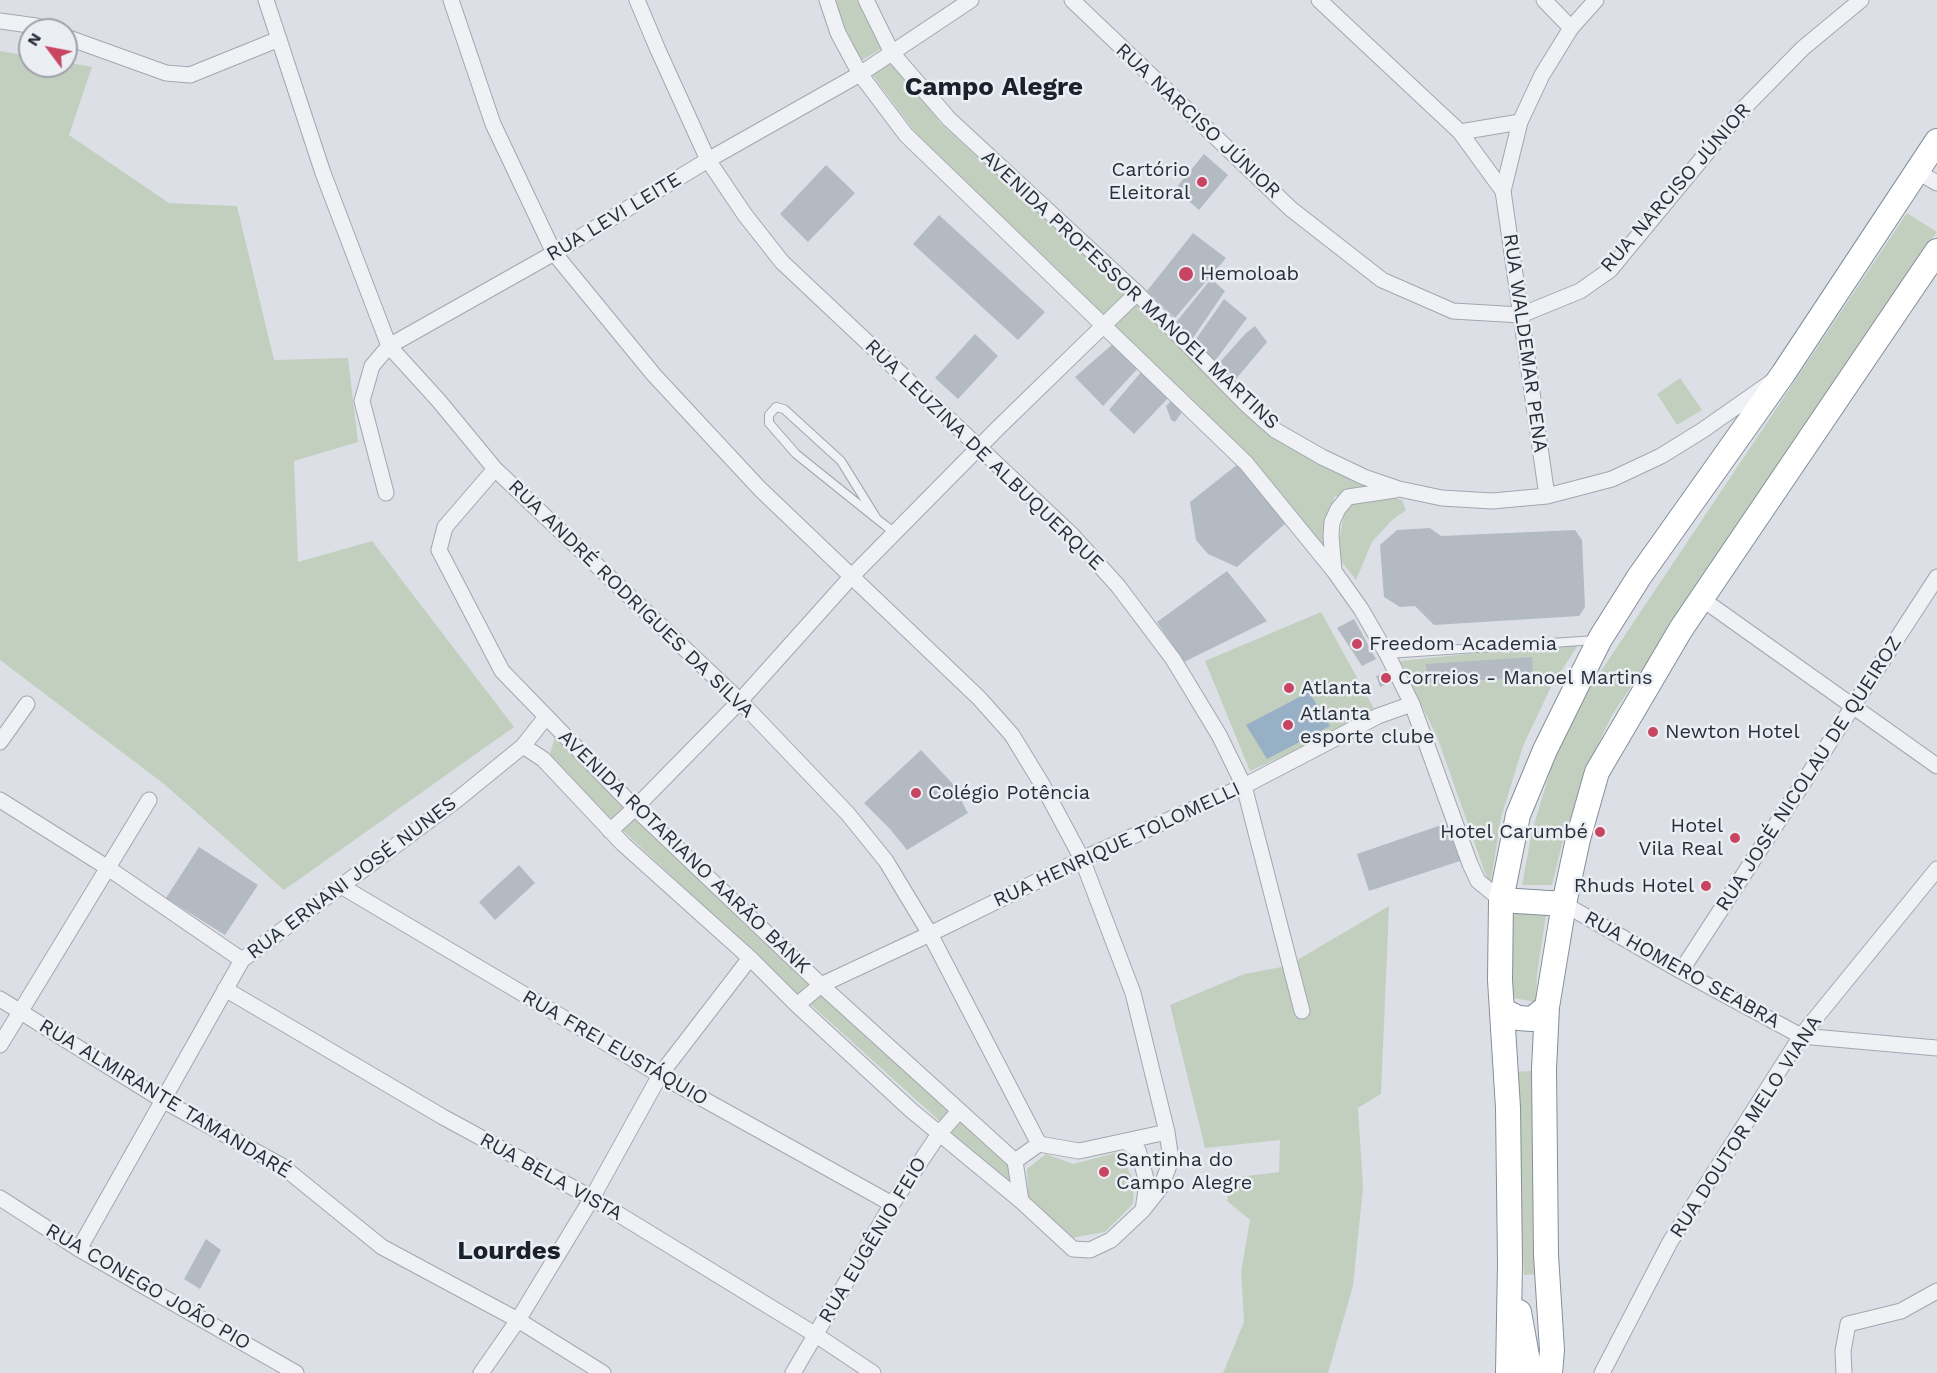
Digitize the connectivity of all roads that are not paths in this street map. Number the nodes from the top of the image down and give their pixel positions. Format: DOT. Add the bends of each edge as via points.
graph roads {
  1 [pos="266,0"];
  2 [pos="451,0"];
  3 [pos="637,0"];
  4 [pos="827,0"];
  5 [pos="866,0"];
  6 [pos="971,0"];
  7 [pos="1072,0"];
  8 [pos="1319,0"];
  9 [pos="1544,0"];
  10 [pos="1596,0"];
  11 [pos="1861,0"];
  12 [pos="0,21"];
  13 [pos="18,24"];
  14 [pos="1571,27"];
  15 [pos="279,39"];
  16 [pos="78,41"];
  17 [pos="892,53"];
  18 [pos="860,74"];
  19 [pos="1520,122"];
  20 [pos="1460,132"];
  21 [pos="1937,141"];
  22 [pos="708,160"];
  23 [pos="1916,171"];
  24 [pos="1937,183"];
  25 [pos="1503,191"];
  26 [pos="1937,250"];
  27 [pos="554,253"];
  28 [pos="1137,293"];
  29 [pos="1521,315"];
  30 [pos="1104,324"];
  31 [pos="389,346"];
  32 [pos="1783,374"];
  33 [pos="978,448"];
  34 [pos="495,469"];
  35 [pos="1399,489"];
  36 [pos="386,494"];
  37 [pos="1547,496"];
  38 [pos="877,519"];
  39 [pos="895,532"];
  40 [pos="1334,571"];
  41 [pos="851,576"];
  42 [pos="1937,578"];
  43 [pos="1702,599"];
  44 [pos="1600,639"];
  45 [pos="1387,654"];
  46 [pos="740,701"];
  47 [pos="27,704"];
  48 [pos="1412,704"];
  49 [pos="1852,707"];
  50 [pos="546,717"];
  51 [pos="0,742"];
  52 [pos="523,746"];
  53 [pos="1937,766"];
  54 [pos="1244,786"];
  55 [pos="0,800"];
  56 [pos="149,800"];
  57 [pos="635,808"];
  58 [pos="610,831"];
  59 [pos="1082,859"];
  60 [pos="108,868"];
  61 [pos="1937,869"];
  62 [pos="341,886"];
  63 [pos="1501,900"];
  64 [pos="1564,904"];
  65 [pos="930,934"];
  66 [pos="750,958"];
  67 [pos="242,960"];
  68 [pos="1681,972"];
  69 [pos="821,985"];
  70 [pos="225,990"];
  71 [pos="0,999"];
  72 [pos="797,1005"];
  73 [pos="1547,1007"];
  74 [pos="1502,1010"];
  75 [pos="1302,1011"];
  76 [pos="19,1012"];
  77 [pos="1802,1036"];
  78 [pos="0,1045"];
  79 [pos="1937,1048"];
  80 [pos="1544,1069"];
  81 [pos="1506,1071"];
  82 [pos="660,1075"];
  83 [pos="164,1101"];
  84 [pos="959,1111"];
  85 [pos="1167,1132"];
  86 [pos="939,1134"];
  87 [pos="1126,1142"];
  88 [pos="1040,1144"];
  89 [pos="1015,1161"];
  90 [pos="0,1198"];
  91 [pos="591,1198"];
  92 [pos="1021,1201"];
  93 [pos="892,1204"];
  94 [pos="1143,1210"];
  95 [pos="79,1249"];
  96 [pos="1546,1255"];
  97 [pos="1510,1263"];
  98 [pos="1937,1291"];
  99 [pos="518,1320"];
  100 [pos="816,1335"];
  101 [pos="1551,1361"];
  102 [pos="296,1373"];
  103 [pos="482,1373"];
  104 [pos="603,1373"];
  105 [pos="793,1373"];
  106 [pos="873,1373"];
  107 [pos="1508,1373"];
  108 [pos="1532,1373"];
  109 [pos="1560,1373"];
  110 [pos="1602,1373"];
  111 [pos="1844,1373"];
  1 -- 15 [label="street, RUA ANDRÉ RODRIGUES DA SILVA"];
  2 -- 27 [label="street" via="494,124"];
  3 -- 22 [label="street, RUA LEUZINA DE ALBUQUERQUE"];
  4 -- 18 [label="street, AVENIDA PROFESSOR MANOEL MARTINS" via="838,33"];
  5 -- 17 [label="street, AVENIDA PROFESSOR MANOEL MARTINS"];
  6 -- 17 [label="street, RUA LEVI LEITE"];
  7 -- 29 [label="street, RUA NARCISO JÚNIOR" via="1291,209 1382,280 1453,311"];
  8 -- 20 [label="street"];
  9 -- 14 [label="street"];
  10 -- 14 [label="street"];
  11 -- 29 [label="street, RUA NARCISO JÚNIOR" via="1803,48 1743,109 1610,270 1580,291"];
  12 -- 13 [label="street"];
  14 -- 19 [label="street"];
  15 -- 16 [label="street" via="190,75 166,73"];
  15 -- 31 [label="street, RUA ANDRÉ RODRIGUES DA SILVA" via="322,173"];
  17 -- 18 [label="street, RUA LEVI LEITE"];
  17 -- 28 [label="street, AVENIDA PROFESSOR MANOEL MARTINS" via="949,119"];
  18 -- 22 [label="street, RUA LEVI LEITE"];
  18 -- 30 [label="street, AVENIDA PROFESSOR MANOEL MARTINS" via="906,135"];
  19 -- 20 [label="street"];
  19 -- 25 [label="street"];
  20 -- 25 [label="street"];
  21 -- 23 [label="highway"];
  22 -- 27 [label="street, RUA LEVI LEITE"];
  22 -- 33 [label="street, RUA LEUZINA DE ALBUQUERQUE" via="782,262"];
  23 -- 24 [label="street"];
  23 -- 32 [label="highway"];
  25 -- 29 [label="street, RUA WALDEMAR PENA"];
  26 -- 43 [label="highway"];
  27 -- 31 [label="street, RUA LEVI LEITE"];
  27 -- 41 [label="street" via="654,375 760,489"];
  28 -- 30 [label="street"];
  28 -- 35 [label="street, AVENIDA PROFESSOR MANOEL MARTINS" via="1275,430 1364,477"];
  29 -- 37 [label="street, RUA WALDEMAR PENA"];
  30 -- 33 [label="street"];
  30 -- 40 [label="street, AVENIDA PROFESSOR MANOEL MARTINS" via="1246,463"];
  31 -- 34 [label="street, RUA ANDRÉ RODRIGUES DA SILVA"];
  31 -- 36 [label="street, RUA LEVI LEITE" via="372,366 363,401"];
  32 -- 37 [label="street, AVENIDA PROFESSOR MANOEL MARTINS" via="1661,456 1612,479"];
  32 -- 44 [label="highway" via="1639,577"];
  33 -- 39 [label="street"];
  33 -- 54 [label="street, RUA LEUZINA DE ALBUQUERQUE" via="1072,535 1118,586 1173,659 1219,735"];
  34 -- 46 [label="street, RUA ANDRÉ RODRIGUES DA SILVA"];
  34 -- 50 [label="street, AVENIDA ROTARIANO AARÃO BANK" via="445,526 439,550 502,670"];
  35 -- 37 [label="street, AVENIDA PROFESSOR MANOEL MARTINS" via="1442,498 1492,501"];
  35 -- 40 [label="street" via="1348,497 1338,509 1331,536"];
  38 -- 38 [label="lane" via="796,454 769,423 769,415 776,407 784,409 841,461"];
  38 -- 39 [label="lane"];
  39 -- 41 [label="street"];
  40 -- 45 [label="street, AVENIDA PROFESSOR MANOEL MARTINS"];
  41 -- 46 [label="street"];
  41 -- 59 [label="street" via="979,698 1012,735"];
  42 -- 49 [label="street, RUA JOSÉ NICOLAU DE QUEIROZ"];
  43 -- 49 [label="street"];
  43 -- 64 [label="highway" via="1597,772"];
  44 -- 45 [label="lane"];
  44 -- 63 [label="highway" via="1518,815"];
  45 -- 48 [label="street, AVENIDA PROFESSOR MANOEL MARTINS"];
  46 -- 57 [label="street"];
  46 -- 65 [label="street, RUA ANDRÉ RODRIGUES DA SILVA" via="848,814 886,861"];
  47 -- 51 [label="street"];
  48 -- 54 [label="street, RUA HENRIQUE TOLOMELLI" via="1378,716"];
  48 -- 63 [label="street, AVENIDA PROFESSOR MANOEL MARTINS" via="1470,864 1478,881"];
  49 -- 53 [label="street"];
  49 -- 68 [label="street, RUA JOSÉ NICOLAU DE QUEIROZ"];
  50 -- 52 [label="street, RUA ERNANI JOSÉ NUNES"];
  50 -- 57 [label="street, AVENIDA ROTARIANO AARÃO BANK"];
  52 -- 58 [label="street, AVENIDA ROTARIANO AARÃO BANK" via="543,759"];
  52 -- 62 [label="street, RUA ERNANI JOSÉ NUNES"];
  54 -- 59 [label="street, RUA HENRIQUE TOLOMELLI"];
  54 -- 75 [label="street, RUA LEUZINA DE ALBUQUERQUE"];
  55 -- 60 [label="street"];
  56 -- 60 [label="street"];
  57 -- 58 [label="street"];
  57 -- 69 [label="street, AVENIDA ROTARIANO AARÃO BANK"];
  58 -- 66 [label="street, AVENIDA ROTARIANO AARÃO BANK"];
  59 -- 65 [label="street, RUA HENRIQUE TOLOMELLI"];
  59 -- 85 [label="street" via="1133,993"];
  60 -- 67 [label="street"];
  60 -- 76 [label="street"];
  61 -- 77 [label="street, RUA DOUTOR MELO VIANA"];
  62 -- 67 [label="street, RUA ERNANI JOSÉ NUNES"];
  62 -- 82 [label="street, RUA FREI EUSTÁQUIO"];
  63 -- 64 [label="highway"];
  63 -- 74 [label="highway"];
  64 -- 68 [label="street, RUA HOMERO SEABRA"];
  64 -- 73 [label="highway"];
  65 -- 69 [label="street, RUA HENRIQUE TOLOMELLI"];
  65 -- 88 [label="street, RUA ANDRÉ RODRIGUES DA SILVA"];
  66 -- 72 [label="street, AVENIDA ROTARIANO AARÃO BANK"];
  66 -- 82 [label="street"];
  67 -- 70 [label="street, RUA ERNANI JOSÉ NUNES"];
  68 -- 77 [label="street, RUA HOMERO SEABRA"];
  69 -- 72 [label="street, RUA HENRIQUE TOLOMELLI"];
  69 -- 84 [label="street, AVENIDA ROTARIANO AARÃO BANK"];
  70 -- 83 [label="street, RUA ERNANI JOSÉ NUNES"];
  70 -- 91 [label="street, RUA BELA VISTA"];
  71 -- 76 [label="street, RUA ALMIRANTE TAMANDARÉ"];
  72 -- 86 [label="street, AVENIDA ROTARIANO AARÃO BANK"];
  73 -- 74 [label="highway" via="1532,1019 1518,1018"];
  73 -- 80 [label="highway"];
  74 -- 81 [label="highway"];
  76 -- 78 [label="street"];
  76 -- 83 [label="street, RUA ALMIRANTE TAMANDARÉ"];
  77 -- 79 [label="street"];
  77 -- 110 [label="street, RUA DOUTOR MELO VIANA" via="1670,1242"];
  80 -- 81 [label="highway" via="1527,1057 1516,1058"];
  80 -- 96 [label="highway"];
  81 -- 97 [label="highway"];
  82 -- 91 [label="street"];
  82 -- 93 [label="street, RUA FREI EUSTÁQUIO"];
  83 -- 95 [label="street, RUA ERNANI JOSÉ NUNES"];
  83 -- 99 [label="street, RUA ALMIRANTE TAMANDARÉ" via="282,1166 382,1247"];
  84 -- 86 [label="street, RUA EUGÊNIO FEIO"];
  84 -- 89 [label="street, AVENIDA ROTARIANO AARÃO BANK"];
  85 -- 87 [label="street"];
  85 -- 94 [label="street" via="1171,1160 1161,1187"];
  86 -- 92 [label="street, AVENIDA ROTARIANO AARÃO BANK"];
  86 -- 93 [label="street, RUA EUGÊNIO FEIO"];
  87 -- 88 [label="street" via="1080,1151"];
  87 -- 94 [label="street" via="1138,1150 1147,1183"];
  88 -- 89 [label="street"];
  89 -- 92 [label="street"];
  90 -- 95 [label="street, RUA CONEGO JOÃO PIO"];
  91 -- 99 [label="street"];
  91 -- 100 [label="street, RUA BELA VISTA"];
  92 -- 94 [label="street, AVENIDA ROTARIANO AARÃO BANK" via="1073,1249 1090,1250 1111,1240"];
  93 -- 100 [label="street, RUA EUGÊNIO FEIO"];
  95 -- 102 [label="street, RUA CONEGO JOÃO PIO"];
  96 -- 101 [label="highway"];
  96 -- 108 [label="highway" via="1539,1356"];
  97 -- 107 [label="highway"];
  97 -- 108 [label="highway"];
  98 -- 111 [label="street" via="1901,1311 1848,1324"];
  99 -- 103 [label="street"];
  99 -- 104 [label="street, RUA ALMIRANTE TAMANDARÉ"];
  100 -- 105 [label="street, RUA EUGÊNIO FEIO"];
  100 -- 106 [label="street, RUA BELA VISTA"];
  101 -- 109 [label="street"];
}
